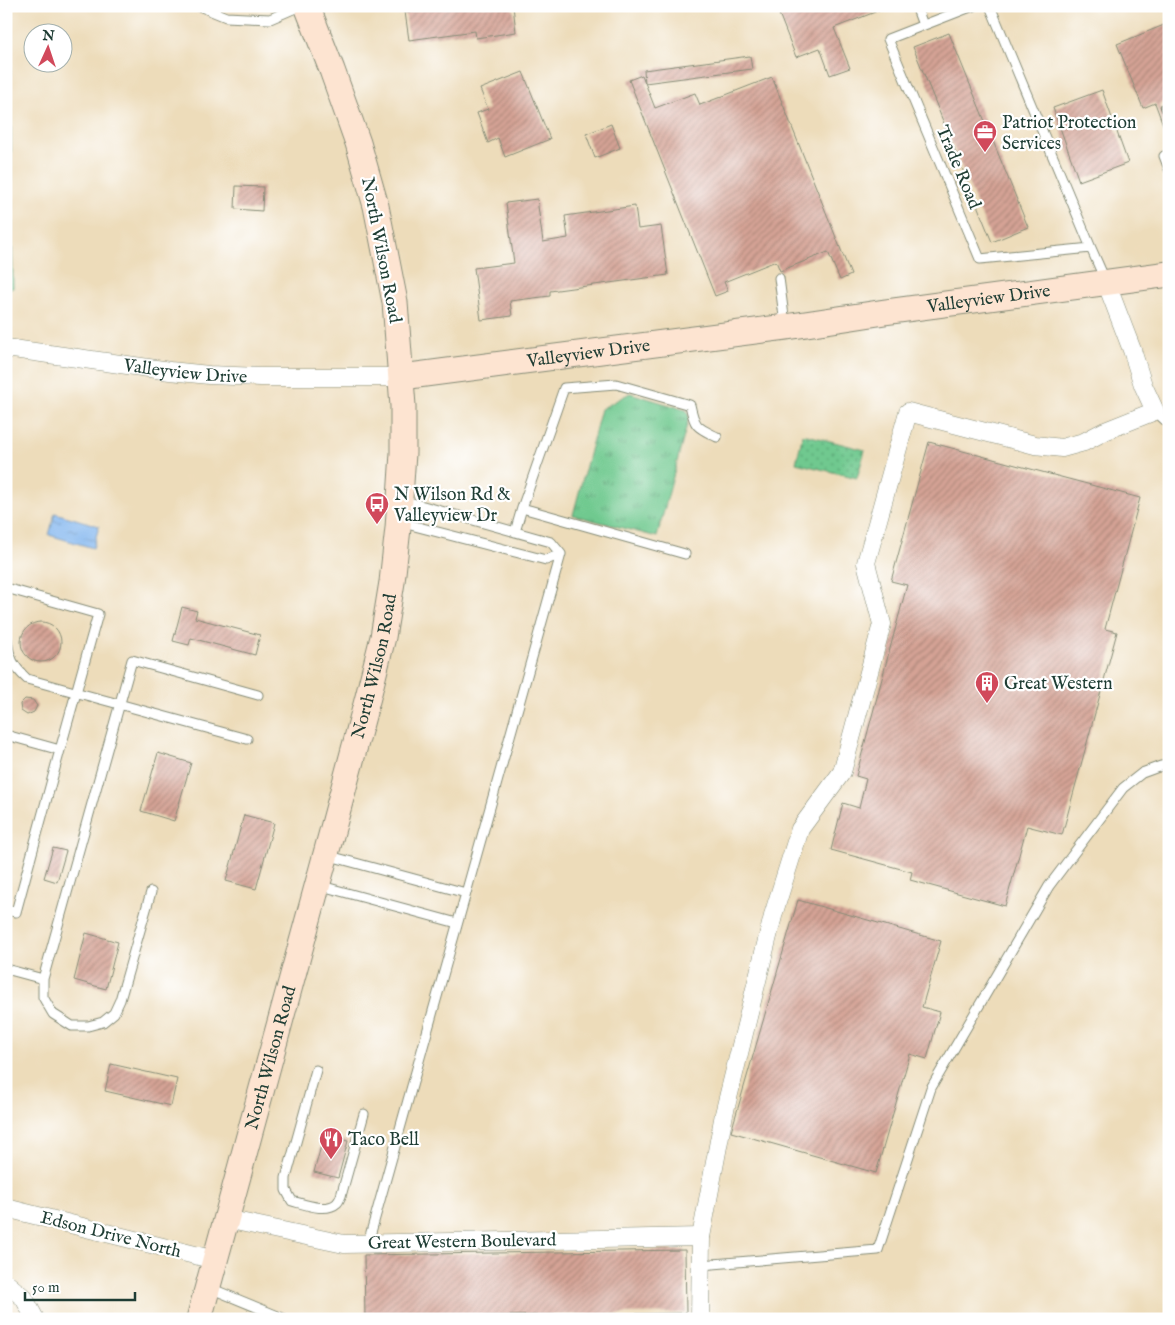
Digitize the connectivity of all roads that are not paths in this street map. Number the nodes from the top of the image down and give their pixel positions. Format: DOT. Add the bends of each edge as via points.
graph roads {
  1 [pos="199,6"];
  2 [pos="300,6"];
  3 [pos="307,6"];
  4 [pos="916,6"];
  5 [pos="974,6"];
  6 [pos="990,6"];
  7 [pos="923,25"];
  8 [pos="1164,156"];
  9 [pos="1169,170"];
  10 [pos="1091,248"];
  11 [pos="1169,274"];
  12 [pos="779,278"];
  13 [pos="1106,282"];
  14 [pos="786,327"];
  15 [pos="6,348"];
  16 [pos="402,377"];
  17 [pos="1155,411"];
  18 [pos="1169,424"];
  19 [pos="717,437"];
  20 [pos="522,508"];
  21 [pos="400,511"];
  22 [pos="515,532"];
  23 [pos="561,554"];
  24 [pos="685,554"];
  25 [pos="6,588"];
  26 [pos="7,638"];
  27 [pos="76,693"];
  28 [pos="258,695"];
  29 [pos="120,704"];
  30 [pos="6,735"];
  31 [pos="247,740"];
  32 [pos="60,750"];
  33 [pos="1169,765"];
  34 [pos="326,855"];
  35 [pos="318,885"];
  36 [pos="151,892"];
  37 [pos="466,893"];
  38 [pos="6,910"];
  39 [pos="457,923"];
  40 [pos="6,969"];
  41 [pos="43,979"];
  42 [pos="316,1070"];
  43 [pos="364,1114"];
  44 [pos="6,1208"];
  45 [pos="226,1219"];
  46 [pos="701,1237"];
  47 [pos="368,1243"];
  48 [pos="215,1260"];
  49 [pos="701,1265"];
  50 [pos="6,1283"];
  51 [pos="208,1287"];
  52 [pos="35,1319"];
  53 [pos="199,1319"];
  54 [pos="285,1319"];
  55 [pos="700,1319"];
  1 -- 2 [label="lane" via="226,17 270,19"];
  3 -- 16 [label="main road, North Wilson Road" via="358,144 376,206 395,302"];
  4 -- 7 [label="lane"];
  5 -- 7 [label="lane"];
  6 -- 10 [label="lane"];
  7 -- 10 [label="lane, Trade Road" via="888,38 980,259"];
  8 -- 9 [label="lane"];
  10 -- 13 [label="lane"];
  11 -- 13 [label="main road, Valleyview Drive"];
  12 -- 14 [label="lane"];
  13 -- 14 [label="main road, Valleyview Drive"];
  13 -- 17 [label="street"];
  14 -- 16 [label="main road, Valleyview Drive"];
  15 -- 16 [label="street, Valleyview Drive" via="209,375"];
  16 -- 21 [label="main road, North Wilson Road"];
  17 -- 18 [label="lane"];
  17 -- 46 [label="street" via="1084,442 1062,448 1035,445 908,412 866,563 882,624 842,772 800,829 774,912 724,1114"];
  19 -- 20 [label="lane" via="698,428 690,405 616,384 564,388"];
  20 -- 22 [label="lane"];
  20 -- 24 [label="lane"];
  21 -- 22 [label="lane"];
  21 -- 23 [label="lane" via="546,560"];
  21 -- 34 [label="main road, North Wilson Road" via="383,637"];
  22 -- 23 [label="lane" via="551,542"];
  23 -- 37 [label="lane"];
  25 -- 27 [label="lane" via="98,614"];
  26 -- 27 [label="lane" via="9,654 16,669 27,679"];
  27 -- 29 [label="lane"];
  27 -- 32 [label="lane"];
  28 -- 29 [label="lane" via="132,660"];
  29 -- 31 [label="lane"];
  29 -- 41 [label="lane"];
  30 -- 32 [label="lane"];
  32 -- 38 [label="lane" via="16,912"];
  33 -- 49 [label="lane" via="1142,773 1124,788 1049,886 931,1088 878,1250"];
  34 -- 35 [label="main road, North Wilson Road"];
  34 -- 37 [label="lane"];
  35 -- 39 [label="lane"];
  35 -- 45 [label="main road, North Wilson Road"];
  36 -- 41 [label="lane" via="120,1000 114,1013 103,1022 72,1026 53,1014 43,997"];
  37 -- 39 [label="lane"];
  39 -- 47 [label="lane"];
  40 -- 41 [label="lane"];
  42 -- 43 [label="lane" via="286,1178 286,1190 292,1201 317,1208 337,1203"];
  44 -- 48 [label="street, Edson Drive North"];
  45 -- 47 [label="street, Great Western Boulevard" via="344,1244"];
  45 -- 48 [label="main road, North Wilson Road"];
  46 -- 47 [label="street, Great Western Boulevard"];
  46 -- 49 [label="street"];
  48 -- 51 [label="main road, North Wilson Road"];
  49 -- 55 [label="street"];
  50 -- 52 [label="street" via="24,1298"];
  51 -- 53 [label="main road, North Wilson Road"];
  51 -- 54 [label="lane"];
}
